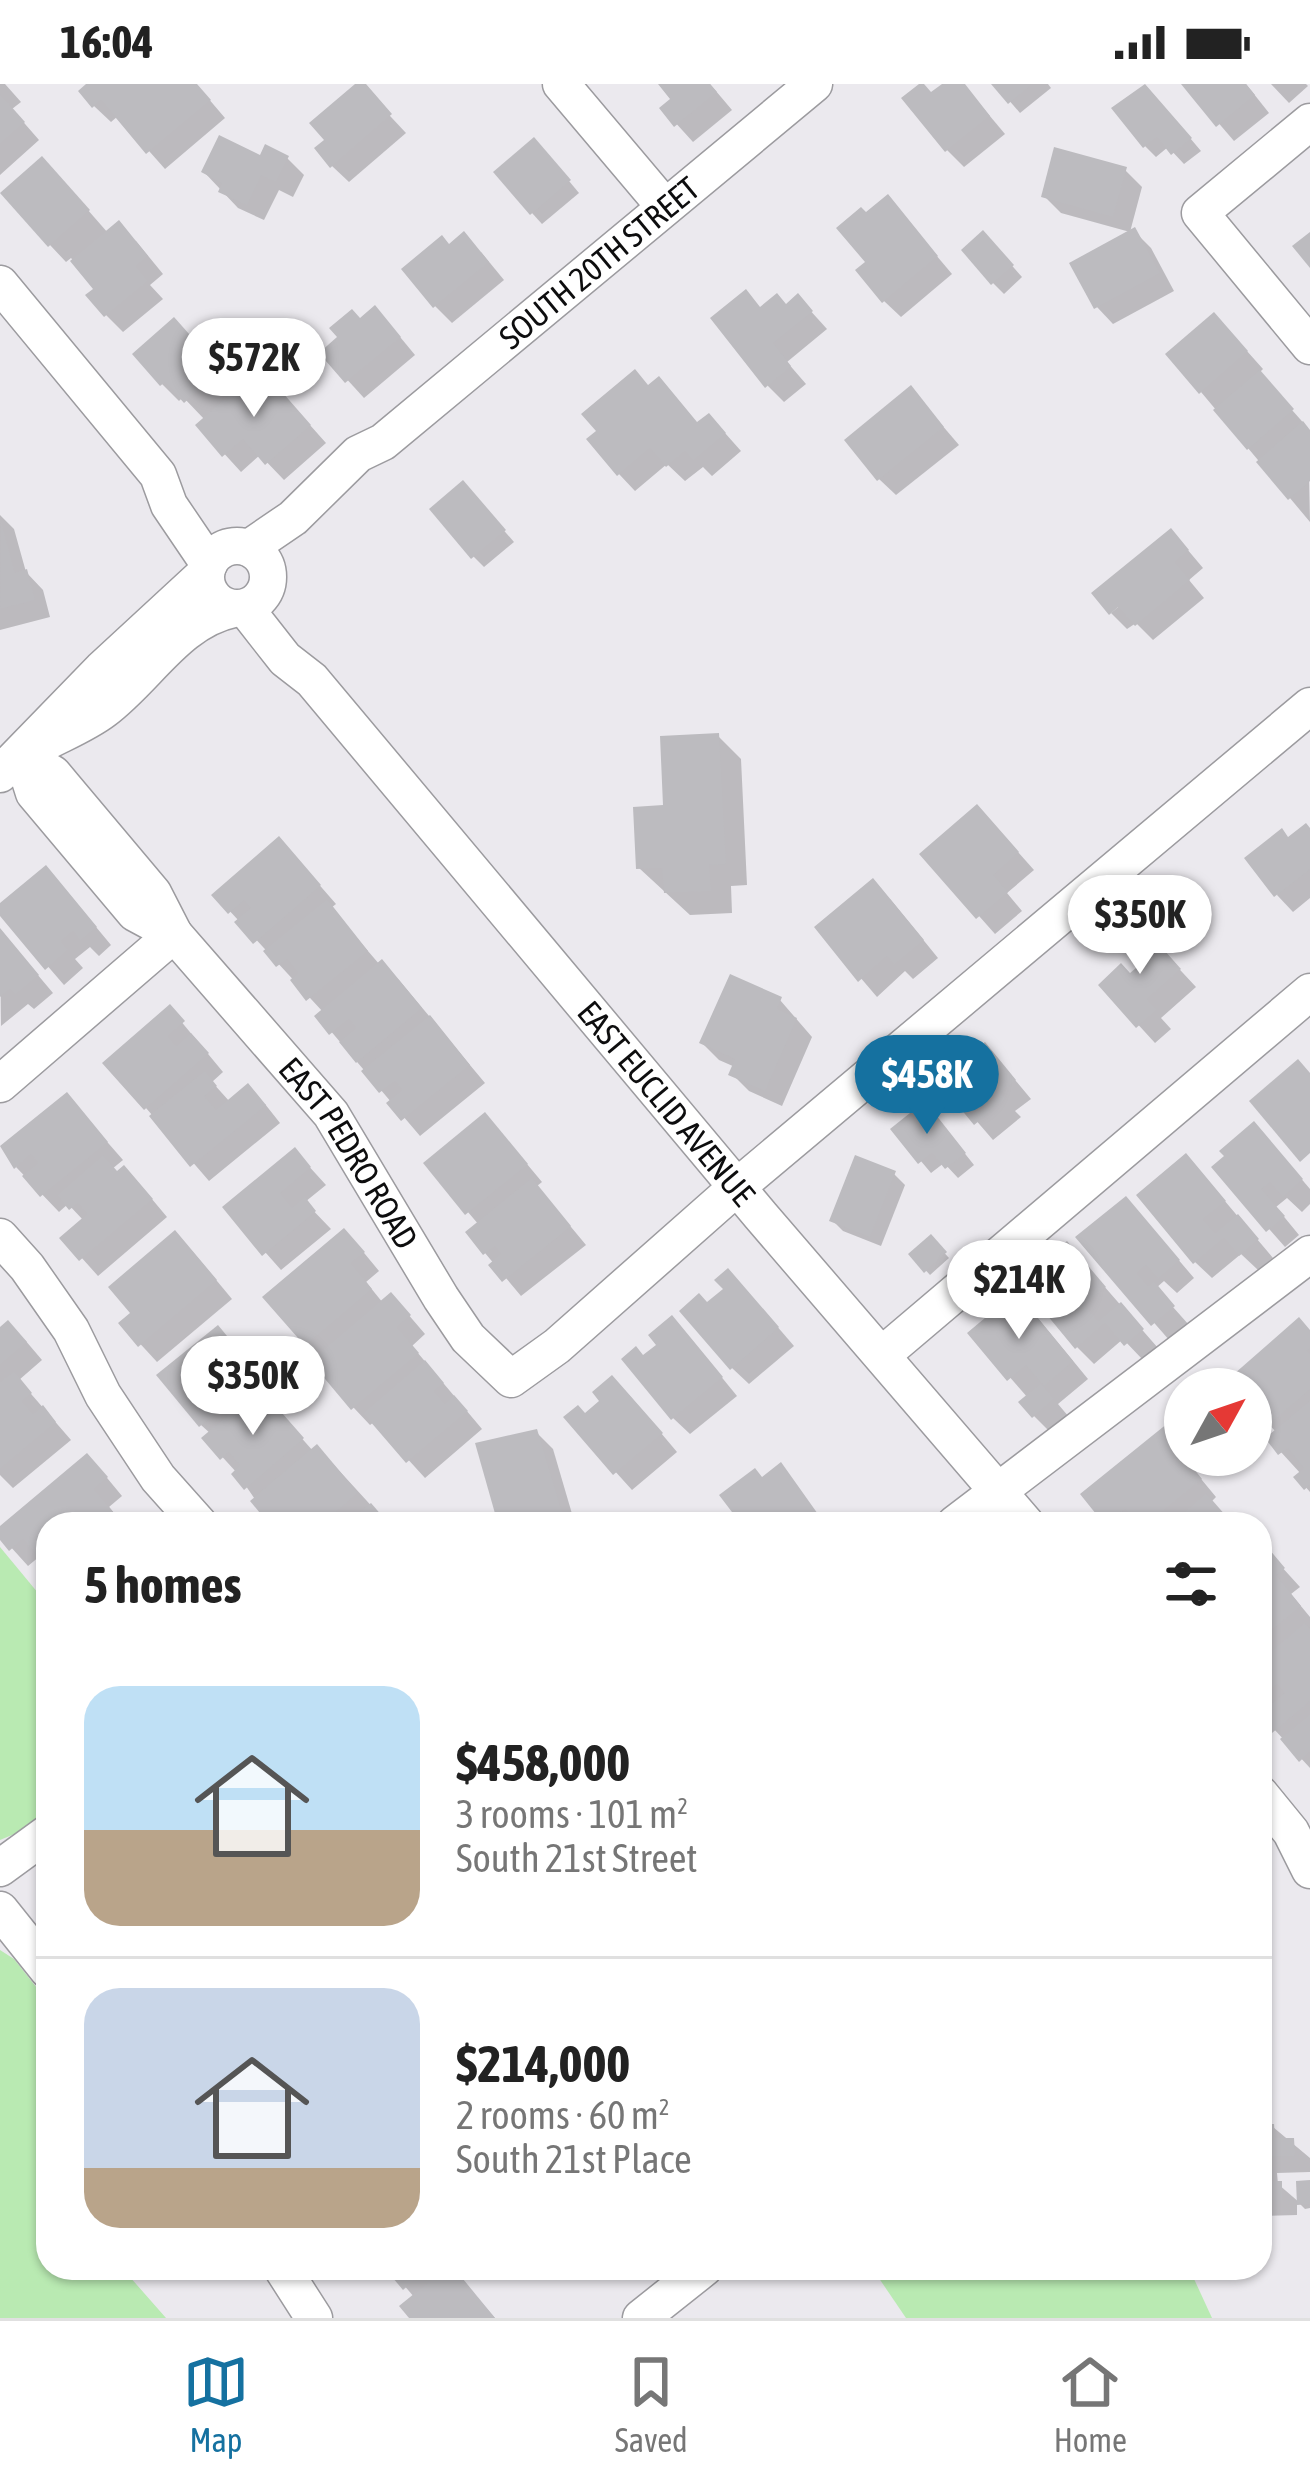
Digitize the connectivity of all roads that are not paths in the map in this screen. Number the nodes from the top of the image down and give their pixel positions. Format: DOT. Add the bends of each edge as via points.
graph roads {
  1 [pos="561,84"];
  2 [pos="814,84"];
  3 [pos="1310,122"];
  4 [pos="665,207"];
  5 [pos="0,284"];
  6 [pos="1310,346"];
  7 [pos="238,578"];
  8 [pos="1310,706"];
  9 [pos="11,764"];
  10 [pos="174,934"];
  11 [pos="1310,992"];
  12 [pos="0,1084"];
  13 [pos="737,1187"];
  14 [pos="0,1237"];
  15 [pos="1310,1254"];
  16 [pos="882,1355"];
  17 [pos="998,1491"];
  18 [pos="188,1512"];
  19 [pos="971,1512"];
  20 [pos="1016,1512"];
  21 [pos="1272,1812"];
  22 [pos="36,1842"];
  23 [pos="0,1868"];
  24 [pos="1310,1870"];
  25 [pos="0,1910"];
  26 [pos="36,1955"];
  27 [pos="290,2280"];
  28 [pos="690,2280"];
  29 [pos="650,2315"];
  30 [pos="314,2318"];
  1 -- 4 [label="street"];
  2 -- 4 [label="street, SOUTH 20TH STREET"];
  3 -- 6 [label="street" via="1200,213"];
  4 -- 7 [label="street, SOUTH 20TH STREET" via="383,442 369,470 324,514"];
  5 -- 7 [label="street, EAST EUCLID AVENUE"];
  7 -- 9 [label="street, SOUTH 20TH STREET" via="212,614 101,713"];
  7 -- 13 [label="street, EAST EUCLID AVENUE" via="285,658 312,680"];
  8 -- 13 [label="street"];
  9 -- 10 [label="street, EAST PEDRO ROAD" via="52,774 153,892"];
  10 -- 12 [label="street"];
  10 -- 13 [label="street, EAST PEDRO ROAD" via="331,1114 468,1338 511,1379"];
  11 -- 16 [label="street"];
  13 -- 16 [label="street, EAST EUCLID AVENUE"];
  14 -- 18 [label="street" via="71,1330 103,1396"];
  15 -- 17 [label="street"];
  16 -- 17 [label="street, EAST EUCLID AVENUE"];
  17 -- 19 [label="street"];
  17 -- 20 [label="street, EAST EUCLID AVENUE"];
  21 -- 24 [label="street"];
  22 -- 23 [label="street"];
  25 -- 26 [label="street"];
  27 -- 30 [label="street"];
  28 -- 29 [label="street"];
}
